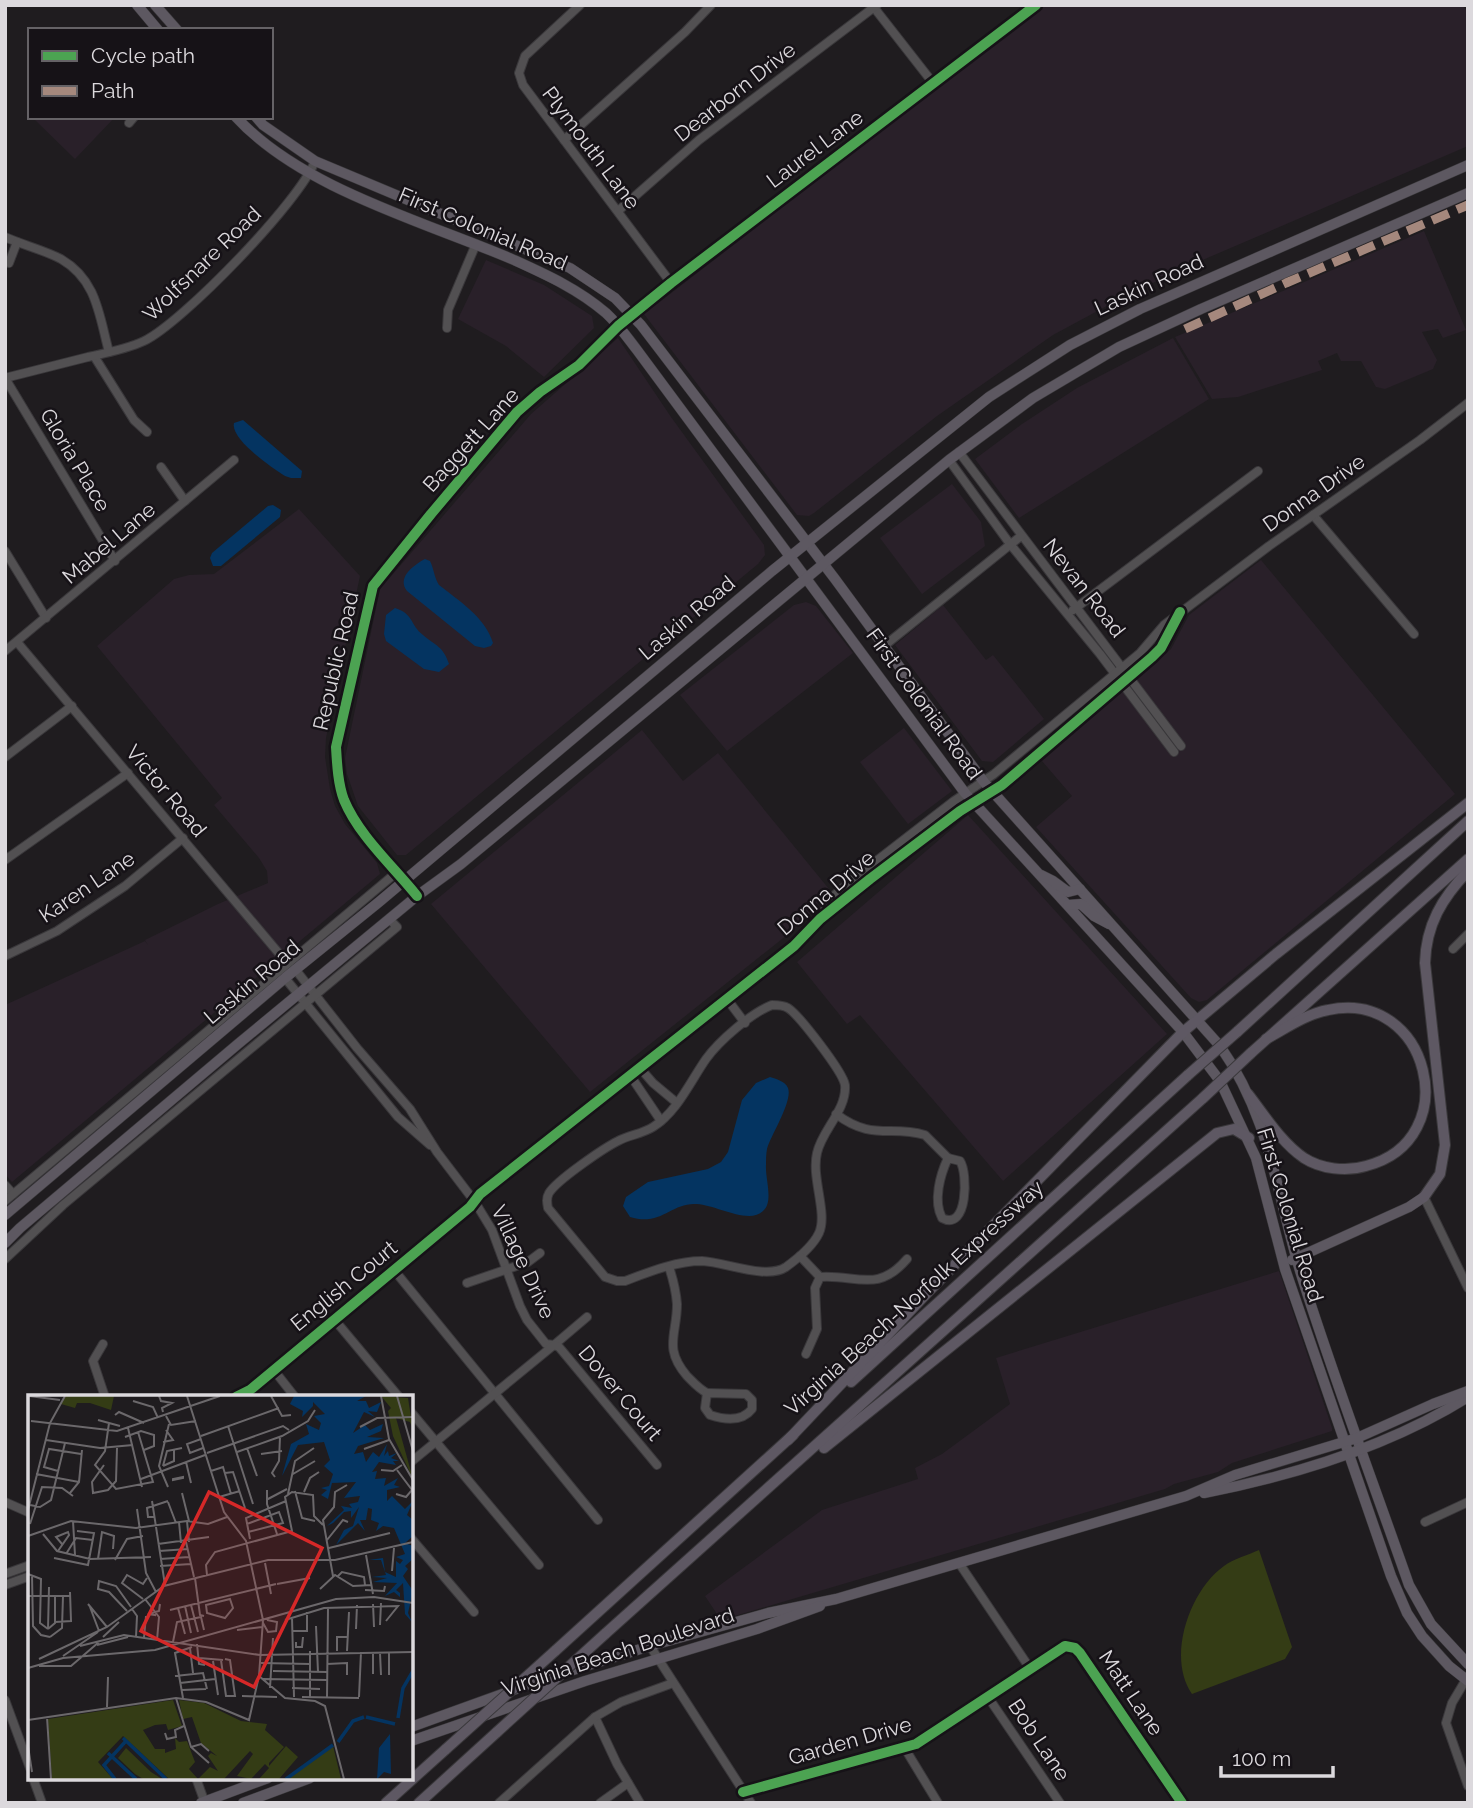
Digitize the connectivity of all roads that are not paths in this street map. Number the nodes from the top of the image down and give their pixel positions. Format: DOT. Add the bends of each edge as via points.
graph roads {
  1 [pos="137,5"];
  2 [pos="155,5"];
  3 [pos="580,5"];
  4 [pos="711,5"];
  5 [pos="1036,5"];
  6 [pos="874,6"];
  7 [pos="156,28"];
  8 [pos="175,28"];
  9 [pos="933,83"];
  10 [pos="238,119"];
  11 [pos="258,119"];
  12 [pos="564,139"];
  13 [pos="315,161"];
  14 [pos="1468,165"];
  15 [pos="310,174"];
  16 [pos="1468,193"];
  17 [pos="618,211"];
  18 [pos="5,237"];
  19 [pos="17,242"];
  20 [pos="476,244"];
  21 [pos="9,263"];
  22 [pos="671,283"];
  23 [pos="632,314"];
  24 [pos="618,326"];
  25 [pos="447,328"];
  26 [pos="109,352"];
  27 [pos="94,356"];
  28 [pos="5,378"];
  29 [pos="1468,403"];
  30 [pos="147,432"];
  31 [pos="959,452"];
  32 [pos="234,460"];
  33 [pos="949,460"];
  34 [pos="162,467"];
  35 [pos="1258,471"];
  36 [pos="185,501"];
  37 [pos="430,514"];
  38 [pos="1313,515"];
  39 [pos="1021,536"];
  40 [pos="807,544"];
  41 [pos="1010,544"];
  42 [pos="5,551"];
  43 [pos="790,557"];
  44 [pos="115,561"];
  45 [pos="823,564"];
  46 [pos="807,578"];
  47 [pos="1077,608"];
  48 [pos="1180,612"];
  49 [pos="1066,615"];
  50 [pos="46,618"];
  51 [pos="1414,635"];
  52 [pos="17,642"];
  53 [pos="884,646"];
  54 [pos="5,651"];
  55 [pos="1123,668"];
  56 [pos="1115,674"];
  57 [pos="1129,676"];
  58 [pos="1121,682"];
  59 [pos="72,706"];
  60 [pos="5,757"];
  61 [pos="128,773"];
  62 [pos="984,782"];
  63 [pos="992,792"];
  64 [pos="965,793"];
  65 [pos="973,803"];
  66 [pos="1468,803"];
  67 [pos="1468,821"];
  68 [pos="183,838"];
  69 [pos="1468,859"];
  70 [pos="5,860"];
  71 [pos="1468,871"];
  72 [pos="397,872"];
  73 [pos="1037,874"];
  74 [pos="405,880"];
  75 [pos="1080,889"];
  76 [pos="417,896"];
  77 [pos="1068,905"];
  78 [pos="389,919"];
  79 [pos="820,919"];
  80 [pos="1115,927"];
  81 [pos="1468,934"];
  82 [pos="1452,949"];
  83 [pos="5,956"];
  84 [pos="291,966"];
  85 [pos="285,978"];
  86 [pos="309,986"];
  87 [pos="316,995"];
  88 [pos="727,999"];
  89 [pos="301,1000"];
  90 [pos="1197,1020"];
  91 [pos="745,1023"];
  92 [pos="1183,1032"];
  93 [pos="1266,1040"];
  94 [pos="192,1042"];
  95 [pos="200,1051"];
  96 [pos="640,1068"];
  97 [pos="630,1075"];
  98 [pos="1248,1094"];
  99 [pos="677,1103"];
  100 [pos="836,1114"];
  101 [pos="661,1121"];
  102 [pos="1249,1138"];
  103 [pos="437,1152"];
  104 [pos="948,1158"];
  105 [pos="5,1185"];
  106 [pos="13,1194"];
  107 [pos="1424,1197"];
  108 [pos="5,1201"];
  109 [pos="475,1202"];
  110 [pos="5,1215"];
  111 [pos="5,1244"];
  112 [pos="540,1253"];
  113 [pos="800,1256"];
  114 [pos="5,1259"];
  115 [pos="907,1259"];
  116 [pos="1297,1259"];
  117 [pos="1283,1261"];
  118 [pos="669,1267"];
  119 [pos="507,1269"];
  120 [pos="394,1270"];
  121 [pos="820,1277"];
  122 [pos="467,1283"];
  123 [pos="1468,1289"];
  124 [pos="587,1317"];
  125 [pos="334,1319"];
  126 [pos="103,1344"];
  127 [pos="554,1345"];
  128 [pos="806,1354"];
  129 [pos="273,1369"];
  130 [pos="1468,1391"];
  131 [pos="495,1393"];
  132 [pos="707,1393"];
  133 [pos="104,1395"];
  134 [pos="241,1395"];
  135 [pos="293,1395"];
  136 [pos="397,1395"];
  137 [pos="1468,1397"];
  138 [pos="413,1414"];
  139 [pos="1357,1438"];
  140 [pos="788,1440"];
  141 [pos="436,1442"];
  142 [pos="1344,1442"];
  143 [pos="1362,1451"];
  144 [pos="1348,1455"];
  145 [pos="413,1460"];
  146 [pos="657,1465"];
  147 [pos="1186,1496"];
  148 [pos="5,1502"];
  149 [pos="1468,1502"];
  150 [pos="28,1512"];
  151 [pos="598,1520"];
  152 [pos="732,1522"];
  153 [pos="1425,1522"];
  154 [pos="413,1540"];
  155 [pos="959,1563"];
  156 [pos="28,1565"];
  157 [pos="539,1566"];
  158 [pos="5,1574"];
  159 [pos="28,1577"];
  160 [pos="5,1585"];
  161 [pos="836,1599"];
  162 [pos="474,1612"];
  163 [pos="650,1646"];
  164 [pos="658,1658"];
  165 [pos="1468,1664"];
  166 [pos="1030,1667"];
  167 [pos="1467,1679"];
  168 [pos="673,1683"];
  169 [pos="988,1697"];
  170 [pos="5,1700"];
  171 [pos="595,1717"];
  172 [pos="413,1726"];
  173 [pos="413,1740"];
  174 [pos="904,1747"];
  175 [pos="28,1763"];
  176 [pos="413,1779"];
  177 [pos="34,1780"];
  178 [pos="197,1780"];
  179 [pos="263,1780"];
  180 [pos="305,1780"];
  181 [pos="412,1780"];
  182 [pos="628,1783"];
  183 [pos="1468,1786"];
  184 [pos="744,1791"];
  185 [pos="204,1802"];
  186 [pos="42,1803"];
  187 [pos="243,1803"];
  188 [pos="386,1803"];
  189 [pos="419,1803"];
  190 [pos="499,1803"];
  191 [pos="600,1803"];
  192 [pos="640,1803"];
  193 [pos="751,1803"];
  194 [pos="939,1803"];
  195 [pos="1060,1803"];
  196 [pos="1182,1803"];
  1 -- 7 [label="main road"];
  2 -- 8 [label="main road"];
  3 -- 12 [label="street, Plymouth Lane" via="525,56 519,73"];
  4 -- 12 [label="street"];
  5 -- 9 [label="street, Laurel Lane"];
  6 -- 9 [label="street"];
  6 -- 17 [label="street, Dearborn Drive" via="699,140"];
  9 -- 22 [label="street, Laurel Lane"];
  10 -- 15 [label="main road, First Colonial Road" via="253,135"];
  11 -- 13 [label="main road, First Colonial Road"];
  12 -- 17 [label="street, Plymouth Lane"];
  13 -- 15 [label="street, Wolfsnare Road"];
  13 -- 23 [label="main road, First Colonial Road" via="570,268"];
  14 -- 40 [label="main road, Laskin Road" via="1159,300 1070,345 976,406"];
  15 -- 20 [label="main road, First Colonial Road"];
  15 -- 26 [label="street, Wolfsnare Road" via="244,252 175,320 144,341"];
  16 -- 31 [label="main road, Laskin Road" via="1119,347 1033,398"];
  17 -- 22 [label="street, Plymouth Lane"];
  18 -- 19 [label="street"];
  19 -- 21 [label="street"];
  19 -- 26 [label="street" via="59,258 85,278"];
  20 -- 24 [label="main road, First Colonial Road" via="567,286"];
  20 -- 25 [label="street" via="448,310"];
  22 -- 23 [label="street, Laurel Lane"];
  23 -- 24 [label="street, Laurel Lane"];
  23 -- 40 [label="main road, First Colonial Road"];
  24 -- 37 [label="street, Baggett Lane" via="501,430"];
  24 -- 43 [label="main road, First Colonial Road"];
  26 -- 27 [label="street, Wolfsnare Road"];
  27 -- 28 [label="street, Wolfsnare Road"];
  27 -- 30 [label="street" via="134,420"];
  28 -- 44 [label="street, Gloria Place"];
  29 -- 38 [label="street, Donna Drive"];
  31 -- 33 [label="main road, Laskin Road"];
  31 -- 39 [label="street, Nevan Road"];
  32 -- 36 [label="street, Mabel Lane"];
  33 -- 41 [label="street, Nevan Road"];
  33 -- 45 [label="main road, Laskin Road"];
  34 -- 36 [label="street"];
  35 -- 47 [label="street"];
  36 -- 44 [label="street, Mabel Lane"];
  37 -- 72 [label="street, Republic Road" via="373,586 336,747 344,800"];
  38 -- 48 [label="street, Donna Drive"];
  38 -- 51 [label="street"];
  39 -- 41 [label="street"];
  39 -- 47 [label="street, Nevan Road"];
  40 -- 43 [label="main road, Laskin Road"];
  40 -- 45 [label="main road, First Colonial Road"];
  41 -- 49 [label="street, Nevan Road"];
  41 -- 53 [label="street"];
  42 -- 50 [label="street"];
  43 -- 46 [label="main road, First Colonial Road"];
  43 -- 74 [label="main road, Laskin Road"];
  44 -- 50 [label="street, Mabel Lane"];
  45 -- 46 [label="main road, Laskin Road"];
  45 -- 53 [label="main road, First Colonial Road"];
  46 -- 64 [label="main road, First Colonial Road"];
  46 -- 76 [label="main road, Laskin Road"];
  47 -- 49 [label="street"];
  47 -- 55 [label="street, Nevan Road"];
  48 -- 55 [label="street, Donna Drive"];
  48 -- 57 [label="street, Donna Drive" via="1161,648"];
  49 -- 56 [label="street, Nevan Road"];
  50 -- 52 [label="street, Mabel Lane"];
  52 -- 54 [label="street, Mabel Lane"];
  52 -- 59 [label="street, Victor Road"];
  53 -- 62 [label="main road, First Colonial Road"];
  55 -- 56 [label="street, Donna Drive"];
  55 -- 57 [label="street, Nevan Road"];
  56 -- 58 [label="street, Nevan Road"];
  56 -- 62 [label="street, Donna Drive"];
  57 -- 58 [label="street, Donna Drive"];
  57 -- 58 [label="street, Nevan Road" via="1177,749"];
  58 -- 63 [label="street, Donna Drive"];
  59 -- 60 [label="street"];
  59 -- 61 [label="street, Victor Road"];
  61 -- 68 [label="street, Victor Road"];
  61 -- 70 [label="street"];
  62 -- 63 [label="main road, First Colonial Road"];
  62 -- 64 [label="street, Donna Drive"];
  63 -- 65 [label="street, Donna Drive"];
  63 -- 75 [label="main road, First Colonial Road"];
  64 -- 65 [label="main road, First Colonial Road"];
  64 -- 79 [label="street, Donna Drive" via="840,891 824,907"];
  65 -- 73 [label="main road, First Colonial Road"];
  65 -- 79 [label="street, Donna Drive"];
  66 -- 90 [label="highway"];
  67 -- 140 [label="highway, Virginia Beach-Norfolk Expressway, bridge"];
  68 -- 83 [label="street, Karen Lane" via="125,886 57,931"];
  68 -- 84 [label="street, Victor Road"];
  69 -- 93 [label="highway"];
  71 -- 107 [label="highway" via="1441,903 1425,948 1445,1145 1440,1174"];
  72 -- 74 [label="street, Republic Road"];
  72 -- 84 [label="street, Laskin Road"];
  73 -- 75 [label="main road" via="1068,892"];
  73 -- 77 [label="main road, First Colonial Road"];
  74 -- 76 [label="street, Republic Road"];
  74 -- 84 [label="main road, Laskin Road"];
  75 -- 80 [label="main road, First Colonial Road"];
  76 -- 78 [label="main road, Laskin Road"];
  77 -- 80 [label="main road" via="1081,904"];
  77 -- 92 [label="main road, First Colonial Road"];
  78 -- 86 [label="main road, Laskin Road"];
  78 -- 87 [label="street, Laskin Road" via="397,928"];
  79 -- 88 [label="street, Donna Drive" via="794,946"];
  80 -- 90 [label="main road, First Colonial Road"];
  81 -- 82 [label="street"];
  84 -- 85 [label="main road, Laskin Road"];
  84 -- 86 [label="street, Village Drive"];
  84 -- 94 [label="street, Laskin Road"];
  85 -- 89 [label="street, Village Drive"];
  85 -- 95 [label="main road, Laskin Road"];
  86 -- 87 [label="street, Village Drive"];
  86 -- 89 [label="main road, Laskin Road"];
  87 -- 89 [label="street, Laskin Road"];
  87 -- 103 [label="street, Village Drive" via="410,1109"];
  88 -- 91 [label="street"];
  88 -- 96 [label="street, Donna Drive"];
  89 -- 103 [label="street, Village Drive" via="398,1117"];
  89 -- 111 [label="main road, Laskin Road" via="150,1116"];
  89 -- 114 [label="street, Laskin Road"];
  90 -- 92 [label="highway"];
  90 -- 98 [label="main road, First Colonial Road" via="1227,1057"];
  91 -- 99 [label="street" via="707,1057"];
  91 -- 100 [label="street" via="772,1005 790,1009 843,1079 843,1102"];
  92 -- 102 [label="main road, First Colonial Road" via="1220,1081"];
  92 -- 140 [label="highway"];
  93 -- 98 [label="highway" via="1326,1010 1349,1008 1382,1017 1408,1038 1420,1058 1426,1081 1422,1115 1412,1135 1393,1154 1362,1168 1337,1169 1293,1149"];
  93 -- 152 [label="highway, bridge"];
  94 -- 95 [label="main road"];
  94 -- 106 [label="street, Laskin Road"];
  95 -- 110 [label="main road, Laskin Road"];
  96 -- 97 [label="street, Donna Drive"];
  96 -- 99 [label="street"];
  97 -- 101 [label="street"];
  97 -- 109 [label="street, Donna Drive"];
  98 -- 116 [label="main road, First Colonial Road" via="1267,1142"];
  99 -- 101 [label="street"];
  100 -- 104 [label="street" via="871,1131 925,1135"];
  100 -- 113 [label="street" via="819,1145 815,1167 821,1225 816,1239"];
  101 -- 118 [label="street" via="595,1156 552,1189 547,1203 605,1277 625,1281"];
  102 -- 117 [label="main road, First Colonial Road"];
  102 -- 152 [label="highway" via="1234,1129 1217,1133"];
  103 -- 109 [label="street, Village Drive"];
  104 -- 104 [label="street" via="960,1161 964,1168 961,1213 951,1221 942,1218 939,1207 942,1171"];
  105 -- 106 [label="street"];
  106 -- 108 [label="street, Laskin Road"];
  107 -- 116 [label="main road"];
  107 -- 123 [label="street"];
  109 -- 119 [label="street, Village Drive"];
  109 -- 120 [label="street, English Court"];
  112 -- 119 [label="street"];
  113 -- 118 [label="street" via="771,1273 701,1261"];
  113 -- 121 [label="street"];
  115 -- 121 [label="street" via="872,1282"];
  116 -- 117 [label="main road"];
  116 -- 139 [label="main road, First Colonial Road"];
  117 -- 142 [label="main road, First Colonial Road"];
  118 -- 132 [label="street" via="677,1304 674,1357"];
  119 -- 122 [label="street"];
  119 -- 127 [label="street, Village Drive" via="527,1320 546,1344"];
  120 -- 125 [label="street, English Court"];
  120 -- 131 [label="street"];
  121 -- 128 [label="street" via="815,1288 817,1329"];
  124 -- 127 [label="street, Village Drive"];
  125 -- 129 [label="street, English Court"];
  125 -- 136 [label="street"];
  126 -- 133 [label="street" via="93,1361"];
  127 -- 131 [label="street"];
  127 -- 146 [label="street, Dover Court"];
  129 -- 134 [label="street, English Court"];
  129 -- 135 [label="street"];
  130 -- 139 [label="main road, Virginia Beach Boulevard"];
  131 -- 141 [label="street"];
  131 -- 151 [label="street"];
  132 -- 132 [label="street" via="705,1408 710,1415 740,1418 752,1409 746,1394"];
  137 -- 143 [label="main road, Virginia Beach Boulevard"];
  138 -- 141 [label="street"];
  139 -- 142 [label="main road, Virginia Beach Boulevard"];
  139 -- 143 [label="main road, First Colonial Road"];
  140 -- 176 [label="highway, Virginia Beach-Norfolk Expressway, bridge"];
  141 -- 145 [label="street"];
  141 -- 157 [label="street"];
  142 -- 144 [label="main road, First Colonial Road"];
  142 -- 147 [label="main road, Virginia Beach Boulevard" via="1251,1470"];
  143 -- 144 [label="main road, Virginia Beach Boulevard"];
  143 -- 165 [label="main road, First Colonial Road" via="1418,1604 1443,1640"];
  144 -- 147 [label="main road, Virginia Beach Boulevard"];
  144 -- 167 [label="main road, First Colonial Road" via="1408,1613 1434,1651"];
  147 -- 155 [label="main road, Virginia Beach Boulevard"];
  148 -- 150 [label="street"];
  149 -- 153 [label="street"];
  152 -- 189 [label="highway, bridge"];
  154 -- 162 [label="street"];
  155 -- 161 [label="main road, Virginia Beach Boulevard"];
  155 -- 166 [label="street"];
  156 -- 158 [label="street"];
  159 -- 160 [label="street"];
  161 -- 163 [label="main road, Virginia Beach Boulevard"];
  161 -- 164 [label="main road, Virginia Beach Boulevard"];
  163 -- 164 [label="street"];
  163 -- 172 [label="main road, Virginia Beach Boulevard"];
  164 -- 168 [label="street"];
  164 -- 173 [label="main road, Virginia Beach Boulevard"];
  166 -- 169 [label="street, Garden Drive"];
  166 -- 196 [label="street, Matt Lane" via="1059,1648 1075,1648"];
  167 -- 183 [label="street" via="1446,1723"];
  168 -- 171 [label="street"];
  168 -- 184 [label="street"];
  169 -- 174 [label="street, Garden Drive" via="926,1739"];
  169 -- 195 [label="street, Bob Lane"];
  170 -- 175 [label="street"];
  171 -- 182 [label="street"];
  171 -- 190 [label="street"];
  174 -- 184 [label="street, Garden Drive"];
  174 -- 194 [label="street"];
  177 -- 186 [label="street"];
  178 -- 185 [label="street"];
  179 -- 185 [label="main road"];
  180 -- 187 [label="main road"];
  181 -- 188 [label="highway, Virginia Beach-Norfolk Expressway, bridge"];
  182 -- 191 [label="street"];
  182 -- 192 [label="street"];
  184 -- 193 [label="street"];
}
